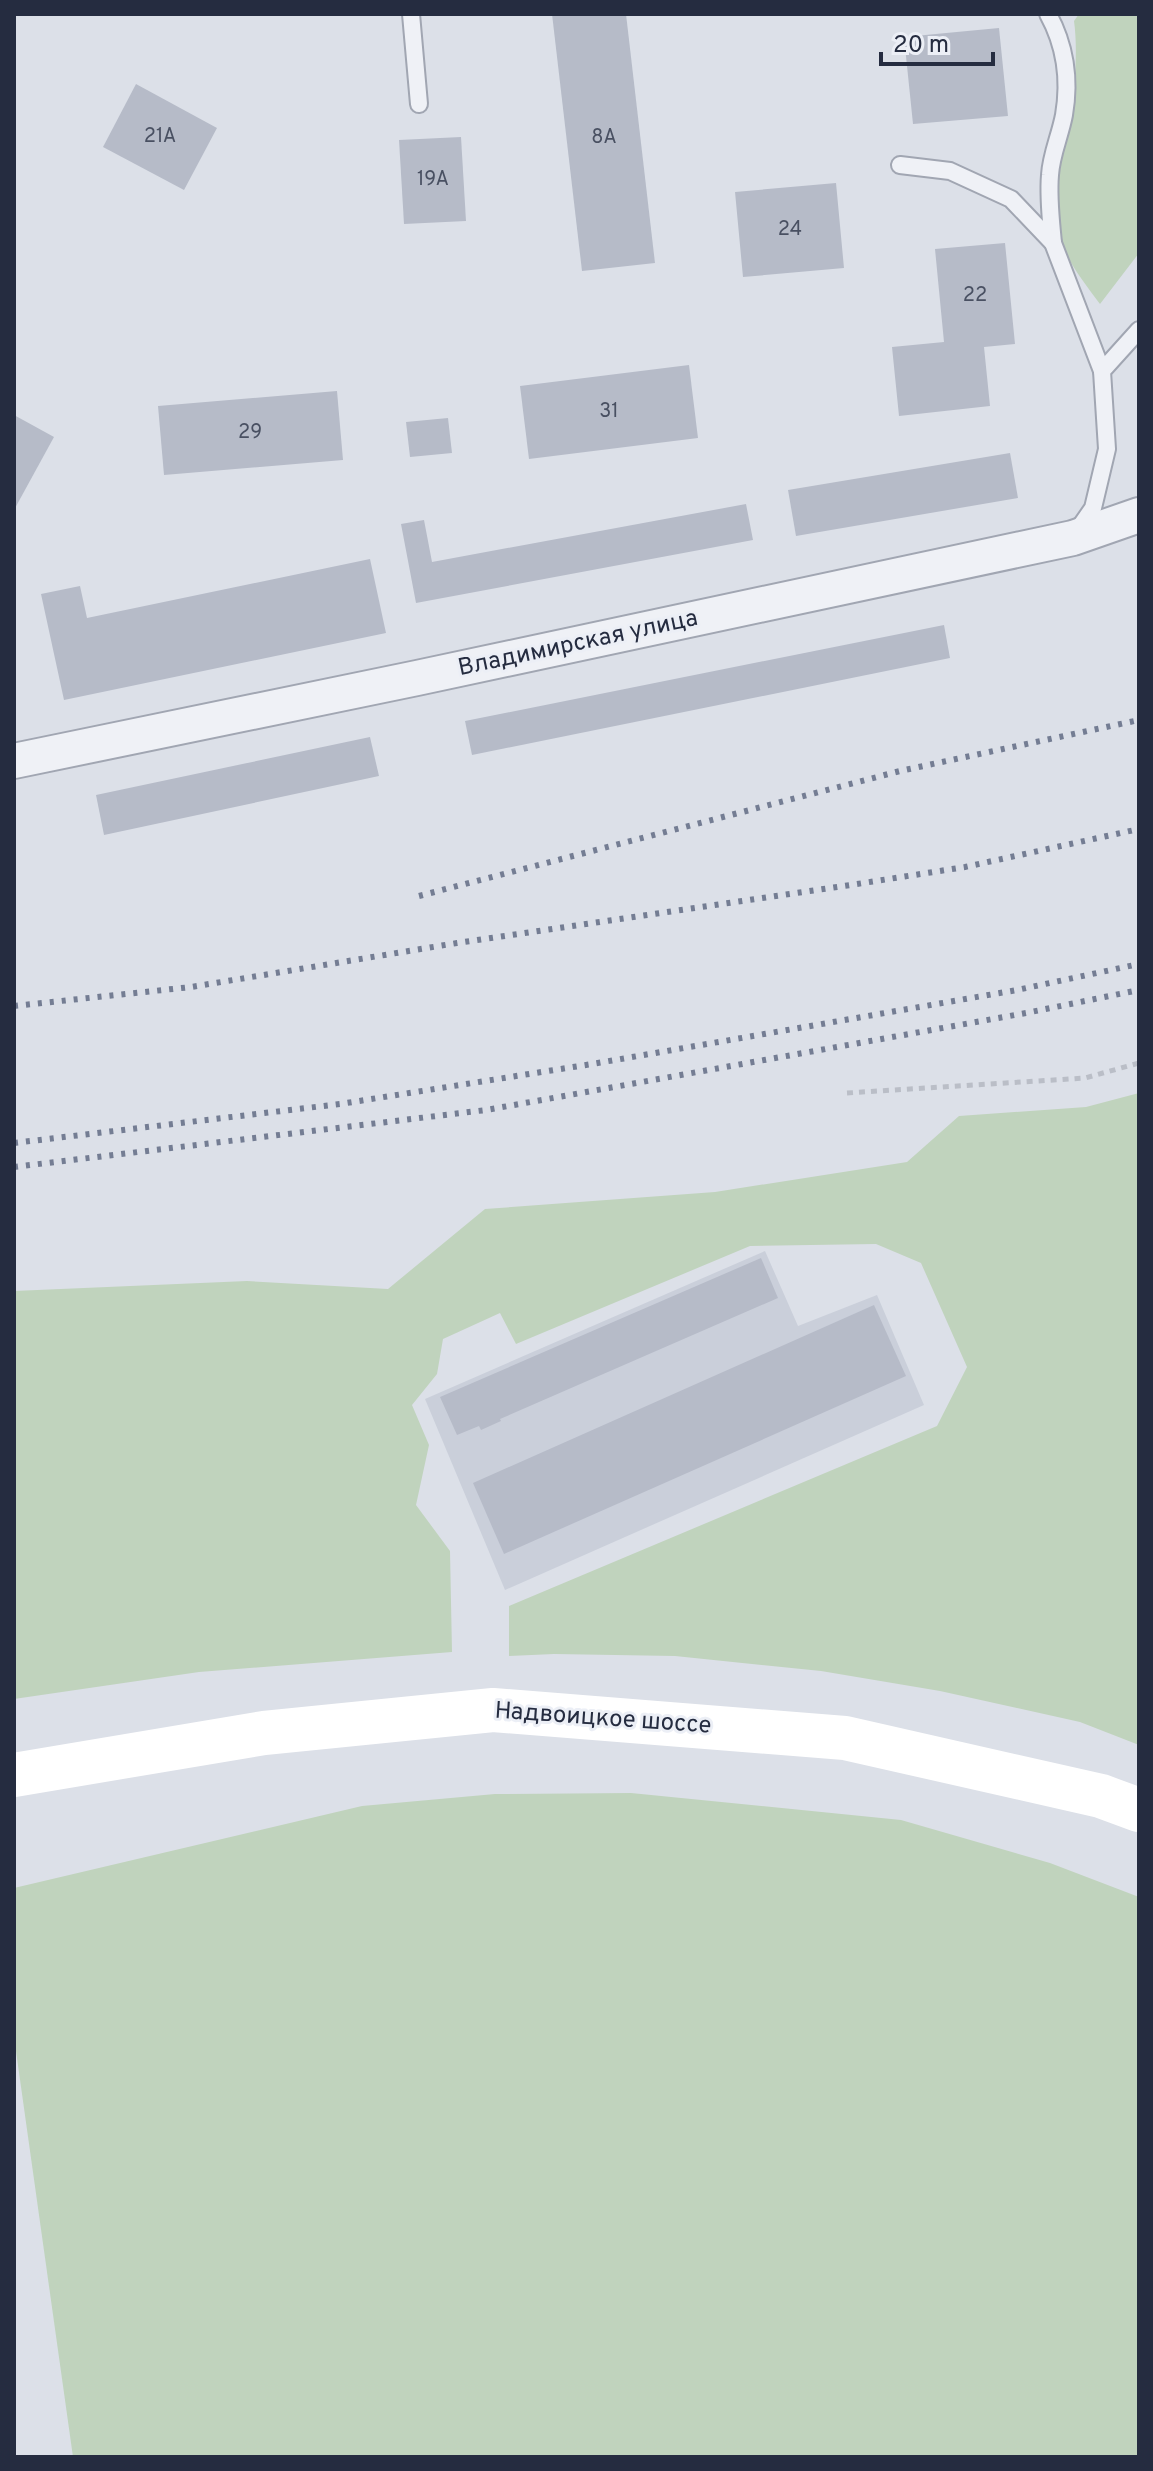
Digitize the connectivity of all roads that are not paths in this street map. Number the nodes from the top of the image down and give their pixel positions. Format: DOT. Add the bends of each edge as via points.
graph roads {
  1 [pos="411,14"];
  2 [pos="1048,14"];
  3 [pos="419,104"];
  4 [pos="900,165"];
  5 [pos="1053,243"];
  6 [pos="1139,330"];
  7 [pos="1102,371"];
  8 [pos="1139,515"];
  9 [pos="1073,538"];
  10 [pos="14,761"];
  11 [pos="14,1775"];
  12 [pos="1139,1810"];
  1 -- 3 [label="lane"];
  2 -- 5 [label="lane" via="1064,53 1066,87 1050,173"];
  4 -- 5 [label="lane" via="950,171 1011,199"];
  5 -- 7 [label="lane"];
  6 -- 7 [label="lane"];
  7 -- 9 [label="lane" via="1107,449 1093,508"];
  8 -- 9 [label="street, Владимирская улица"];
  9 -- 10 [label="street, Владимирская улица"];
  11 -- 12 [label="main road, Надвоицкое шоссе" via="264,1733 493,1710 845,1738 1101,1796"];
}
